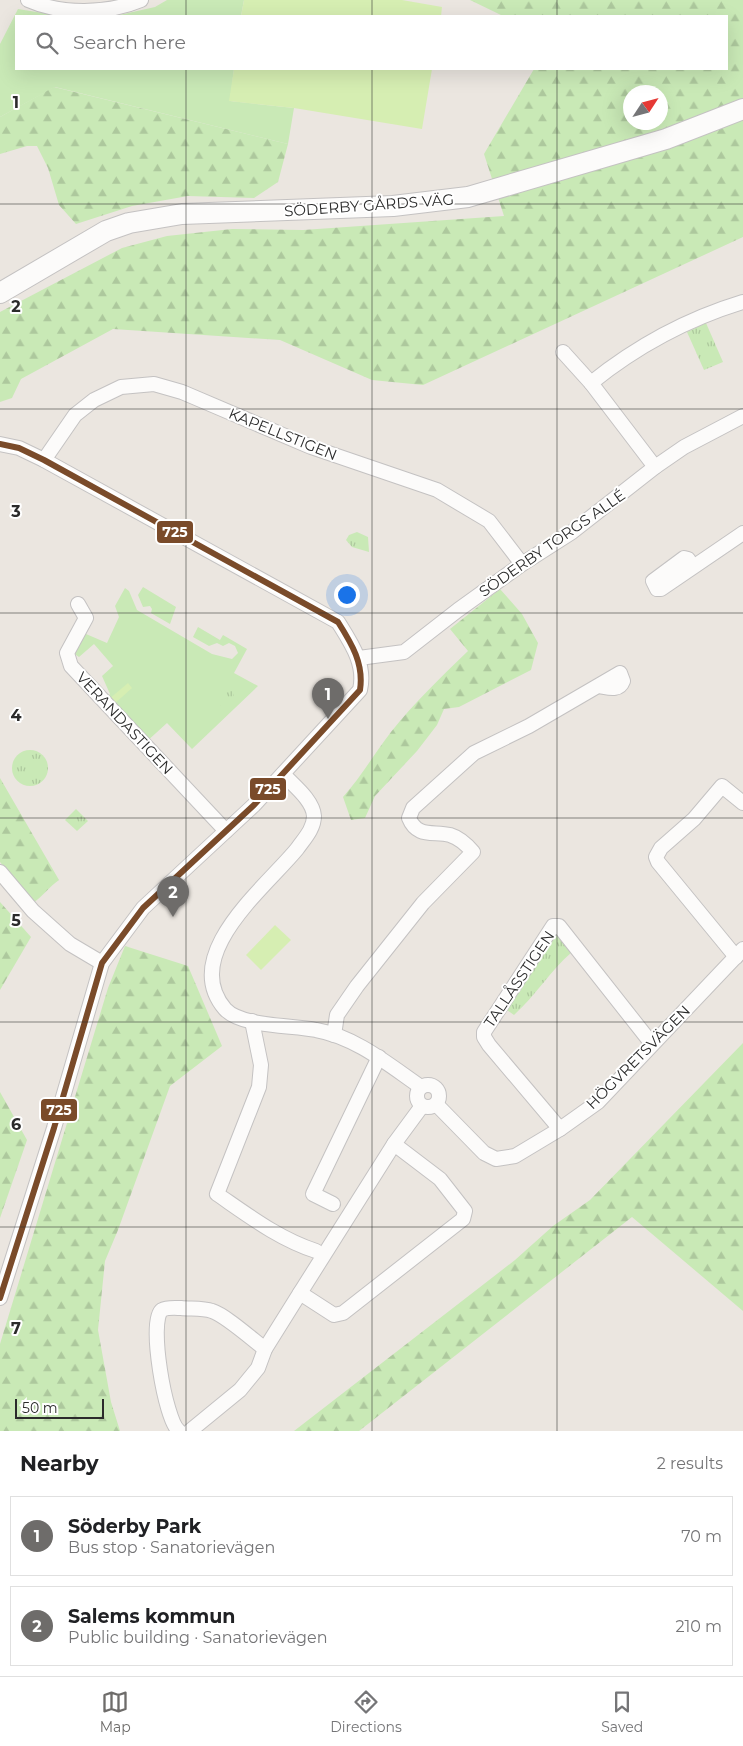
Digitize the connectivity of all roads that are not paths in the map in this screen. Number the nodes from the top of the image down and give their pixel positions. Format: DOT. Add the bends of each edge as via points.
graph roads {
  1 [pos="28,0"];
  2 [pos="141,0"];
  3 [pos="743,109"];
  4 [pos="0,293"];
  5 [pos="743,302"];
  6 [pos="563,352"];
  7 [pos="591,383"];
  8 [pos="743,416"];
  9 [pos="0,444"];
  10 [pos="44,460"];
  11 [pos="655,467"];
  12 [pos="743,533"];
  13 [pos="522,564"];
  14 [pos="694,567"];
  15 [pos="78,604"];
  16 [pos="359,658"];
  17 [pos="598,686"];
  18 [pos="283,774"];
  19 [pos="743,803"];
  20 [pos="226,831"];
  21 [pos="0,872"];
  22 [pos="739,953"];
  23 [pos="102,963"];
  24 [pos="252,1021"];
  25 [pos="334,1035"];
  26 [pos="652,1044"];
  27 [pos="379,1057"];
  28 [pos="421,1088"];
  29 [pos="436,1104"];
  30 [pos="422,1106"];
  31 [pos="560,1129"];
  32 [pos="394,1144"];
  33 [pos="333,1204"];
  34 [pos="316,1251"];
  35 [pos="300,1293"];
  36 [pos="0,1298"];
  37 [pos="265,1349"];
  38 [pos="179,1431"];
  39 [pos="190,1431"];
  1 -- 2 [label="street" via="42,6 92,10"];
  3 -- 4 [label="main road, SÖDERBY GÅRDS VÄG" via="666,139 468,197 393,206 182,214 129,223 106,231"];
  5 -- 7 [label="street" via="668,331 632,352"];
  6 -- 7 [label="street"];
  7 -- 11 [label="street"];
  8 -- 11 [label="street, SÖDERBY TORGS ALLÉ" via="706,434"];
  9 -- 10 [label="street" via="19,448"];
  10 -- 13 [label="street, KAPELLSTIGEN" via="75,415 94,400 121,387 154,384 182,392 311,447 437,490 489,521"];
  10 -- 16 [label="street" via="338,622"];
  11 -- 13 [label="street, SÖDERBY TORGS ALLÉ" via="572,532"];
  12 -- 14 [label="street"];
  13 -- 16 [label="street, SÖDERBY TORGS ALLÉ" via="404,652"];
  15 -- 20 [label="street, VERANDASTIGEN" via="86,618 67,653 71,666"];
  16 -- 18 [label="street" via="363,677 360,690"];
  17 -- 25 [label="street" via="474,753 413,808 410,818 418,831 451,836 465,843 473,852 423,903 357,986 337,1015"];
  18 -- 20 [label="street"];
  18 -- 24 [label="street" via="308,801 314,817 309,833 225,934 212,967 211,977 217,998 235,1017"];
  19 -- 22 [label="street, HÖGVRETSVÄGEN" via="722,786 656,857"];
  20 -- 23 [label="street" via="143,908"];
  21 -- 23 [label="street" via="33,911 70,944"];
  22 -- 26 [label="street, HÖGVRETSVÄGEN"];
  23 -- 36 [label="street"];
  24 -- 25 [label="street"];
  24 -- 34 [label="street" via="261,1065 259,1087 217,1194 276,1233"];
  25 -- 27 [label="street"];
  26 -- 31 [label="street, HÖGVRETSVÄGEN" via="598,1102"];
  26 -- 31 [label="street, TALLÅSSTIGEN" via="559,926 553,926 484,1032 484,1037"];
  27 -- 28 [label="street"];
  27 -- 33 [label="street" via="313,1194"];
  28 -- 29 [label="street" via="429,1085 437,1090"];
  28 -- 30 [label="street" via="417,1099"];
  29 -- 30 [label="street"];
  29 -- 31 [label="street, HÖGVRETSVÄGEN" via="484,1153 496,1159 515,1156"];
  30 -- 32 [label="street"];
  32 -- 35 [label="street"];
  32 -- 35 [label="street" via="440,1179 464,1211 463,1219 343,1313 334,1315"];
  35 -- 37 [label="street"];
  37 -- 38 [label="street" via="213,1311 162,1310 157,1316 158,1354 168,1411 172,1424"];
  37 -- 39 [label="street" via="248,1382"];
}
